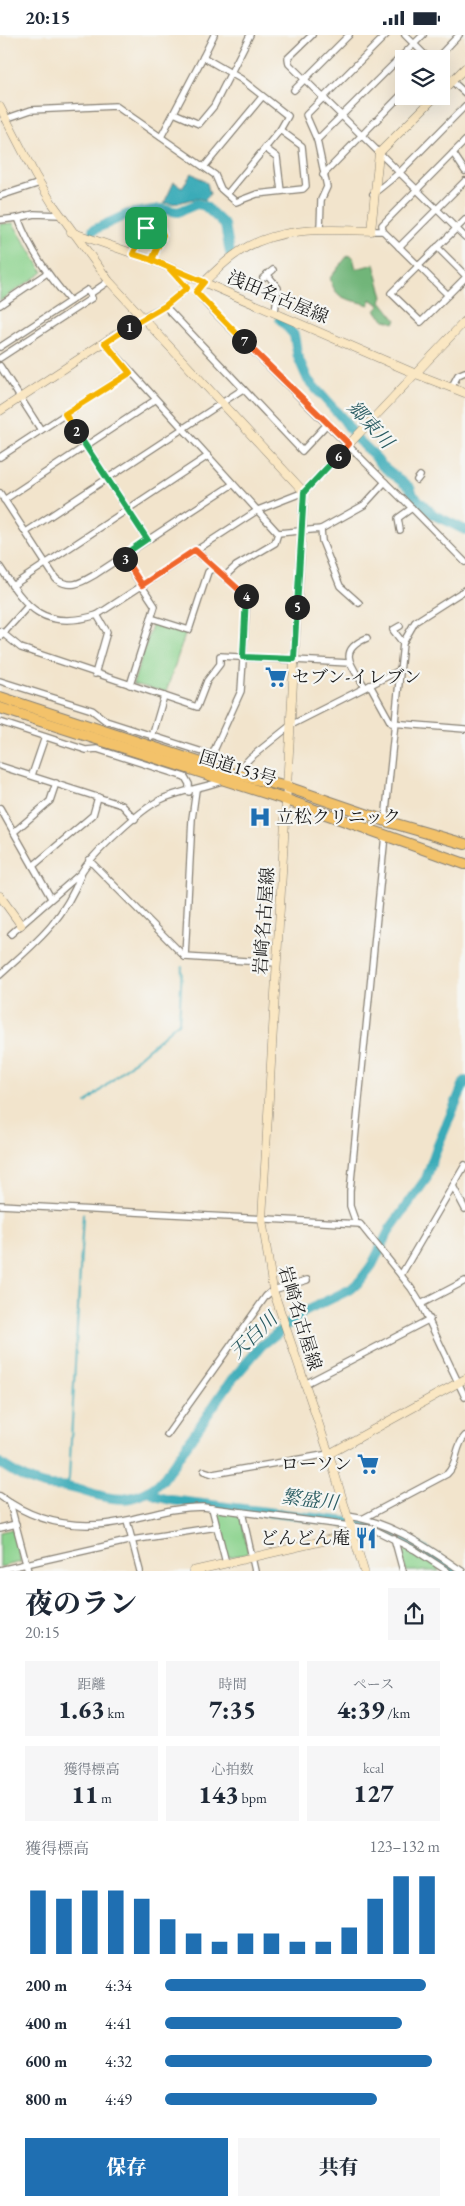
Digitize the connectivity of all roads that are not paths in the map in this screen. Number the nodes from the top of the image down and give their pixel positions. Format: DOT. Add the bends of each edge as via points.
graph roads {
  1 [pos="214,35"];
  2 [pos="250,35"];
  3 [pos="312,35"];
  4 [pos="349,35"];
  5 [pos="386,35"];
  6 [pos="405,35"];
  7 [pos="423,35"];
  8 [pos="459,35"];
  9 [pos="414,44"];
  10 [pos="420,50"];
  11 [pos="445,50"];
  12 [pos="203,57"];
  13 [pos="465,68"];
  14 [pos="231,73"];
  15 [pos="305,79"];
  16 [pos="452,81"];
  17 [pos="294,90"];
  18 [pos="465,93"];
  19 [pos="262,97"];
  20 [pos="323,99"];
  21 [pos="395,101"];
  22 [pos="427,105"];
  23 [pos="465,106"];
  24 [pos="0,107"];
  25 [pos="174,113"];
  26 [pos="342,117"];
  27 [pos="5,119"];
  28 [pos="280,129"];
  29 [pos="362,135"];
  30 [pos="161,137"];
  31 [pos="317,140"];
  32 [pos="465,141"];
  33 [pos="265,148"];
  34 [pos="379,153"];
  35 [pos="453,153"];
  36 [pos="204,167"];
  37 [pos="464,168"];
  38 [pos="399,173"];
  39 [pos="323,175"];
  40 [pos="465,181"];
  41 [pos="40,183"];
  42 [pos="418,190"];
  43 [pos="280,191"];
  44 [pos="373,194"];
  45 [pos="227,195"];
  46 [pos="0,197"];
  47 [pos="436,209"];
  48 [pos="60,215"];
  49 [pos="18,218"];
  50 [pos="465,219"];
  51 [pos="0,220"];
  52 [pos="456,228"];
  53 [pos="320,229"];
  54 [pos="371,231"];
  55 [pos="382,231"];
  56 [pos="71,232"];
  57 [pos="465,237"];
  58 [pos="399,247"];
  59 [pos="437,247"];
  60 [pos="133,254"];
  61 [pos="152,260"];
  62 [pos="418,266"];
  63 [pos="168,267"];
  64 [pos="273,270"];
  65 [pos="47,273"];
  66 [pos="465,276"];
  67 [pos="109,281"];
  68 [pos="204,282"];
  69 [pos="90,294"];
  70 [pos="448,295"];
  71 [pos="70,301"];
  72 [pos="0,305"];
  73 [pos="165,306"];
  74 [pos="275,312"];
  75 [pos="141,318"];
  76 [pos="465,321"];
  77 [pos="105,343"];
  78 [pos="0,347"];
  79 [pos="0,358"];
  80 [pos="0,366"];
  81 [pos="465,372"];
  82 [pos="130,373"];
  83 [pos="416,374"];
  84 [pos="451,388"];
  85 [pos="243,389"];
  86 [pos="465,393"];
  87 [pos="21,398"];
  88 [pos="155,400"];
  89 [pos="222,403"];
  90 [pos="0,411"];
  91 [pos="65,414"];
  92 [pos="328,423"];
  93 [pos="182,429"];
  94 [pos="41,430"];
  95 [pos="350,444"];
  96 [pos="86,446"];
  97 [pos="208,456"];
  98 [pos="0,457"];
  99 [pos="107,479"];
  100 [pos="385,482"];
  101 [pos="233,484"];
  102 [pos="304,492"];
  103 [pos="0,493"];
  104 [pos="4,500"];
  105 [pos="412,508"];
  106 [pos="127,509"];
  107 [pos="258,510"];
  108 [pos="321,529"];
  109 [pos="400,530"];
  110 [pos="26,532"];
  111 [pos="301,532"];
  112 [pos="278,533"];
  113 [pos="147,539"];
  114 [pos="195,550"];
  115 [pos="122,556"];
  116 [pos="465,562"];
  117 [pos="46,563"];
  118 [pos="0,567"];
  119 [pos="214,567"];
  120 [pos="224,577"];
  121 [pos="12,585"];
  122 [pos="142,585"];
  123 [pos="465,590"];
  124 [pos="359,603"];
  125 [pos="28,606"];
  126 [pos="98,615"];
  127 [pos="151,618"];
  128 [pos="400,626"];
  129 [pos="1,634"];
  130 [pos="367,638"];
  131 [pos="403,643"];
  132 [pos="243,657"];
  133 [pos="294,659"];
  134 [pos="349,663"];
  135 [pos="400,670"];
  136 [pos="95,674"];
  137 [pos="0,681"];
  138 [pos="130,685"];
  139 [pos="367,686"];
  140 [pos="0,697"];
  141 [pos="164,697"];
  142 [pos="0,708"];
  143 [pos="0,722"];
  144 [pos="395,723"];
  145 [pos="291,725"];
  146 [pos="465,729"];
  147 [pos="126,732"];
  148 [pos="45,737"];
  149 [pos="152,737"];
  150 [pos="118,751"];
  151 [pos="0,766"];
  152 [pos="235,774"];
  153 [pos="32,775"];
  154 [pos="222,781"];
  155 [pos="56,783"];
  156 [pos="287,787"];
  157 [pos="196,791"];
  158 [pos="189,792"];
  159 [pos="98,797"];
  160 [pos="287,800"];
  161 [pos="1,811"];
  162 [pos="135,819"];
  163 [pos="385,821"];
  164 [pos="14,832"];
  165 [pos="385,835"];
  166 [pos="465,844"];
  167 [pos="89,860"];
  168 [pos="465,864"];
  169 [pos="33,866"];
  170 [pos="81,873"];
  171 [pos="0,896"];
  172 [pos="51,898"];
  173 [pos="21,925"];
  174 [pos="11,934"];
  175 [pos="185,957"];
  176 [pos="276,963"];
  177 [pos="0,975"];
  178 [pos="465,1165"];
  179 [pos="453,1187"];
  180 [pos="0,1205"];
  181 [pos="465,1209"];
  182 [pos="262,1219"];
  183 [pos="356,1223"];
  184 [pos="399,1273"];
  185 [pos="307,1280"];
  186 [pos="465,1281"];
  187 [pos="273,1290"];
  188 [pos="421,1304"];
  189 [pos="430,1319"];
  190 [pos="462,1381"];
  191 [pos="305,1383"];
  192 [pos="465,1397"];
  193 [pos="167,1435"];
  194 [pos="465,1436"];
  195 [pos="329,1454"];
  196 [pos="204,1471"];
  197 [pos="0,1496"];
  198 [pos="10,1503"];
  199 [pos="212,1508"];
  200 [pos="242,1512"];
  201 [pos="348,1516"];
  202 [pos="364,1519"];
  203 [pos="127,1521"];
  204 [pos="16,1524"];
  205 [pos="350,1525"];
  206 [pos="217,1527"];
  207 [pos="0,1528"];
  208 [pos="353,1534"];
  209 [pos="394,1538"];
  210 [pos="132,1540"];
  211 [pos="252,1557"];
  212 [pos="26,1563"];
  213 [pos="226,1563"];
  214 [pos="440,1569"];
  215 [pos="0,1570"];
  216 [pos="28,1571"];
  217 [pos="140,1571"];
  218 [pos="194,1571"];
  219 [pos="256,1571"];
  220 [pos="364,1571"];
  221 [pos="403,1571"];
  222 [pos="447,1571"];
  223 [pos="462,1571"];
  1 -- 12 [label="street"];
  2 -- 14 [label="street"];
  3 -- 15 [label="street" via="288,58 289,64"];
  4 -- 15 [label="street"];
  5 -- 20 [label="street"];
  6 -- 9 [label="street"];
  7 -- 9 [label="street"];
  8 -- 11 [label="street"];
  9 -- 10 [label="street"];
  9 -- 26 [label="street"];
  12 -- 14 [label="street"];
  12 -- 25 [label="street"];
  13 -- 16 [label="main road"];
  14 -- 19 [label="street"];
  14 -- 25 [label="street" via="200,124"];
  15 -- 17 [label="street"];
  15 -- 20 [label="street"];
  16 -- 18 [label="street"];
  19 -- 28 [label="street" via="288,116"];
  19 -- 36 [label="street"];
  20 -- 26 [label="street"];
  20 -- 31 [label="street" via="306,117"];
  21 -- 29 [label="street"];
  22 -- 34 [label="main road"];
  23 -- 38 [label="street"];
  24 -- 27 [label="main road"];
  25 -- 30 [label="street"];
  26 -- 29 [label="street"];
  26 -- 31 [label="street"];
  27 -- 30 [label="street" via="32,110 116,106"];
  27 -- 41 [label="main road"];
  28 -- 33 [label="street"];
  28 -- 43 [label="street" via="302,146 306,186"];
  29 -- 34 [label="street"];
  29 -- 39 [label="street"];
  30 -- 36 [label="street"];
  31 -- 39 [label="street"];
  32 -- 35 [label="street"];
  33 -- 43 [label="street" via="277,157"];
  33 -- 45 [label="street"];
  34 -- 38 [label="street"];
  34 -- 44 [label="main road"];
  35 -- 37 [label="street"];
  35 -- 42 [label="street"];
  36 -- 45 [label="street" via="215,175"];
  38 -- 42 [label="street"];
  38 -- 44 [label="street"];
  39 -- 53 [label="street" via="327,187 321,200"];
  40 -- 47 [label="street"];
  41 -- 46 [label="street"];
  41 -- 48 [label="main road"];
  42 -- 47 [label="street"];
  42 -- 55 [label="street" via="382,225"];
  43 -- 45 [label="street" via="257,194 236,202"];
  44 -- 54 [label="main road"];
  47 -- 52 [label="street"];
  47 -- 58 [label="street"];
  48 -- 49 [label="street" via="34,214"];
  48 -- 56 [label="main road"];
  49 -- 51 [label="street"];
  49 -- 65 [label="street" via="27,243"];
  50 -- 52 [label="street"];
  52 -- 57 [label="street"];
  52 -- 59 [label="street"];
  53 -- 54 [label="main road"];
  53 -- 68 [label="main road" via="265,239 236,254"];
  54 -- 55 [label="street"];
  55 -- 58 [label="street"];
  56 -- 60 [label="main road, 浅田名古屋線"];
  56 -- 67 [label="main road"];
  58 -- 62 [label="street"];
  59 -- 62 [label="street"];
  59 -- 66 [label="street"];
  60 -- 61 [label="main road, 浅田名古屋線"];
  60 -- 61 [label="street" via="150,226 161,230 163,235"];
  61 -- 63 [label="main road, 浅田名古屋線"];
  62 -- 70 [label="street"];
  62 -- 70 [label="street" via="391,293 421,322"];
  63 -- 68 [label="main road, 浅田名古屋線"];
  63 -- 73 [label="street" via="187,288"];
  64 -- 74 [label="street" via="265,276 278,288"];
  65 -- 71 [label="street"];
  65 -- 72 [label="street"];
  66 -- 70 [label="street"];
  67 -- 69 [label="street"];
  67 -- 75 [label="main road"];
  68 -- 74 [label="main road, 浅田名古屋線"];
  68 -- 92 [label="street" via="196,292"];
  69 -- 71 [label="street" via="87,290"];
  69 -- 79 [label="street" via="92,297"];
  71 -- 78 [label="street"];
  73 -- 75 [label="street"];
  73 -- 85 [label="street"];
  74 -- 83 [label="main road, 浅田名古屋線"];
  75 -- 77 [label="main road"];
  75 -- 89 [label="main road"];
  76 -- 83 [label="main road"];
  77 -- 82 [label="street"];
  77 -- 87 [label="main road"];
  80 -- 87 [label="street"];
  81 -- 84 [label="street" via="458,375"];
  82 -- 88 [label="street"];
  82 -- 91 [label="street"];
  83 -- 84 [label="main road, 浅田名古屋線"];
  83 -- 95 [label="main road"];
  84 -- 86 [label="main road, 浅田名古屋線"];
  85 -- 89 [label="street"];
  85 -- 92 [label="street" via="302,451"];
  87 -- 90 [label="main road"];
  87 -- 94 [label="street"];
  88 -- 93 [label="street"];
  88 -- 96 [label="street"];
  89 -- 93 [label="street"];
  89 -- 102 [label="main road"];
  91 -- 94 [label="street"];
  91 -- 96 [label="street"];
  92 -- 95 [label="street"];
  93 -- 97 [label="street"];
  93 -- 99 [label="street"];
  94 -- 98 [label="street"];
  95 -- 100 [label="street"];
  95 -- 102 [label="main road"];
  96 -- 99 [label="street"];
  96 -- 104 [label="street"];
  97 -- 101 [label="street"];
  97 -- 106 [label="street"];
  99 -- 106 [label="street"];
  99 -- 110 [label="street"];
  100 -- 105 [label="street"];
  100 -- 108 [label="street" via="364,505"];
  101 -- 107 [label="street"];
  101 -- 113 [label="street"];
  102 -- 107 [label="street"];
  102 -- 111 [label="main road, 岩崎名古屋線"];
  103 -- 104 [label="street"];
  104 -- 110 [label="street"];
  105 -- 109 [label="street" via="398,518"];
  105 -- 116 [label="street"];
  106 -- 113 [label="street"];
  106 -- 117 [label="street"];
  107 -- 112 [label="street"];
  107 -- 114 [label="street"];
  108 -- 111 [label="street"];
  108 -- 124 [label="street" via="322,541 340,586"];
  110 -- 117 [label="street"];
  111 -- 112 [label="street"];
  111 -- 133 [label="main road, 岩崎名古屋線"];
  112 -- 120 [label="street" via="275,543"];
  113 -- 115 [label="street"];
  114 -- 119 [label="street"];
  114 -- 122 [label="street"];
  115 -- 117 [label="street" via="72,586 56,579"];
  115 -- 122 [label="street"];
  117 -- 121 [label="street"];
  118 -- 121 [label="street"];
  119 -- 120 [label="street"];
  119 -- 127 [label="street" via="208,572 189,630"];
  120 -- 132 [label="street" via="248,597"];
  121 -- 125 [label="street"];
  122 -- 126 [label="street"];
  122 -- 127 [label="street" via="155,606"];
  123 -- 131 [label="street" via="415,622"];
  125 -- 126 [label="street" via="61,620 78,621"];
  125 -- 129 [label="street"];
  126 -- 136 [label="street" via="107,633"];
  127 -- 138 [label="street"];
  128 -- 131 [label="street" via="394,630"];
  129 -- 136 [label="street" via="21,648"];
  130 -- 134 [label="street" via="351,648"];
  131 -- 135 [label="street"];
  132 -- 133 [label="street"];
  132 -- 141 [label="street" via="220,656 220,664 207,681 196,707"];
  132 -- 149 [label="street" via="241,691 212,755"];
  133 -- 134 [label="street"];
  133 -- 145 [label="main road, 岩崎名古屋線"];
  134 -- 139 [label="street"];
  135 -- 139 [label="street"];
  135 -- 144 [label="street"];
  136 -- 138 [label="street"];
  137 -- 147 [label="street" via="92,710"];
  138 -- 141 [label="street"];
  139 -- 144 [label="street" via="387,719"];
  139 -- 145 [label="street"];
  140 -- 147 [label="highway, 国道153号"];
  141 -- 149 [label="street"];
  142 -- 150 [label="highway, 国道153号"];
  143 -- 148 [label="street"];
  144 -- 146 [label="street"];
  144 -- 163 [label="street"];
  145 -- 152 [label="street"];
  145 -- 156 [label="main road, 岩崎名古屋線"];
  147 -- 149 [label="street"];
  147 -- 152 [label="highway, 国道153号"];
  148 -- 150 [label="street" via="86,750"];
  148 -- 153 [label="street"];
  150 -- 154 [label="highway, 国道153号"];
  150 -- 158 [label="street" via="185,777 190,785"];
  151 -- 153 [label="street"];
  152 -- 156 [label="highway, 国道153号"];
  153 -- 155 [label="street"];
  154 -- 157 [label="street"];
  154 -- 160 [label="highway, 国道153号"];
  155 -- 159 [label="street"];
  155 -- 164 [label="street" via="50,801"];
  156 -- 160 [label="main road, 岩崎名古屋線"];
  156 -- 163 [label="highway, 国道153号"];
  157 -- 158 [label="street"];
  157 -- 175 [label="street"];
  158 -- 162 [label="street" via="158,801"];
  159 -- 162 [label="street" via="122,805"];
  159 -- 169 [label="street" via="93,815"];
  160 -- 165 [label="highway, 国道153号"];
  160 -- 176 [label="main road, 岩崎名古屋線"];
  161 -- 164 [label="street"];
  162 -- 167 [label="street"];
  163 -- 166 [label="highway, 国道153号"];
  164 -- 169 [label="street"];
  165 -- 168 [label="highway, 国道153号"];
  165 -- 183 [label="street" via="350,1191 350,1206"];
  167 -- 170 [label="street"];
  167 -- 175 [label="street"];
  169 -- 172 [label="street"];
  170 -- 172 [label="street"];
  170 -- 177 [label="street" via="74,893 53,925"];
  171 -- 173 [label="main road"];
  172 -- 173 [label="street"];
  173 -- 174 [label="street"];
  175 -- 176 [label="street"];
  176 -- 182 [label="main road, 岩崎名古屋線"];
  178 -- 179 [label="street"];
  179 -- 181 [label="street"];
  179 -- 184 [label="street"];
  180 -- 182 [label="street"];
  182 -- 183 [label="street"];
  182 -- 187 [label="main road, 岩崎名古屋線"];
  183 -- 184 [label="street"];
  184 -- 188 [label="street"];
  185 -- 187 [label="street"];
  186 -- 188 [label="street"];
  187 -- 191 [label="main road, 岩崎名古屋線"];
  187 -- 193 [label="street"];
  188 -- 189 [label="street"];
  189 -- 190 [label="street"];
  189 -- 191 [label="street"];
  190 -- 192 [label="street"];
  190 -- 195 [label="main road"];
  191 -- 195 [label="main road, 岩崎名古屋線"];
  194 -- 202 [label="street" via="448,1474"];
  195 -- 196 [label="street" via="213,1474"];
  195 -- 201 [label="main road, 岩崎名古屋線"];
  197 -- 198 [label="street"];
  198 -- 203 [label="street" via="36,1516 66,1524 95,1526"];
  198 -- 204 [label="street"];
  199 -- 200 [label="street"];
  199 -- 203 [label="street" via="178,1507"];
  199 -- 206 [label="street"];
  200 -- 205 [label="street"];
  200 -- 211 [label="street"];
  201 -- 202 [label="street"];
  201 -- 205 [label="main road, 岩崎名古屋線"];
  202 -- 223 [label="street" via="409,1536"];
  203 -- 210 [label="street"];
  204 -- 207 [label="street"];
  204 -- 212 [label="street"];
  205 -- 208 [label="main road, 岩崎名古屋線"];
  205 -- 209 [label="street" via="373,1529"];
  206 -- 210 [label="street"];
  206 -- 213 [label="street"];
  208 -- 211 [label="main road"];
  208 -- 220 [label="main road, 岩崎名古屋線"];
  209 -- 214 [label="street"];
  209 -- 221 [label="street"];
  210 -- 212 [label="street"];
  210 -- 217 [label="street"];
  211 -- 213 [label="main road"];
  211 -- 219 [label="street"];
  212 -- 215 [label="street"];
  212 -- 216 [label="street"];
  213 -- 218 [label="main road"];
  214 -- 222 [label="street"];
}
